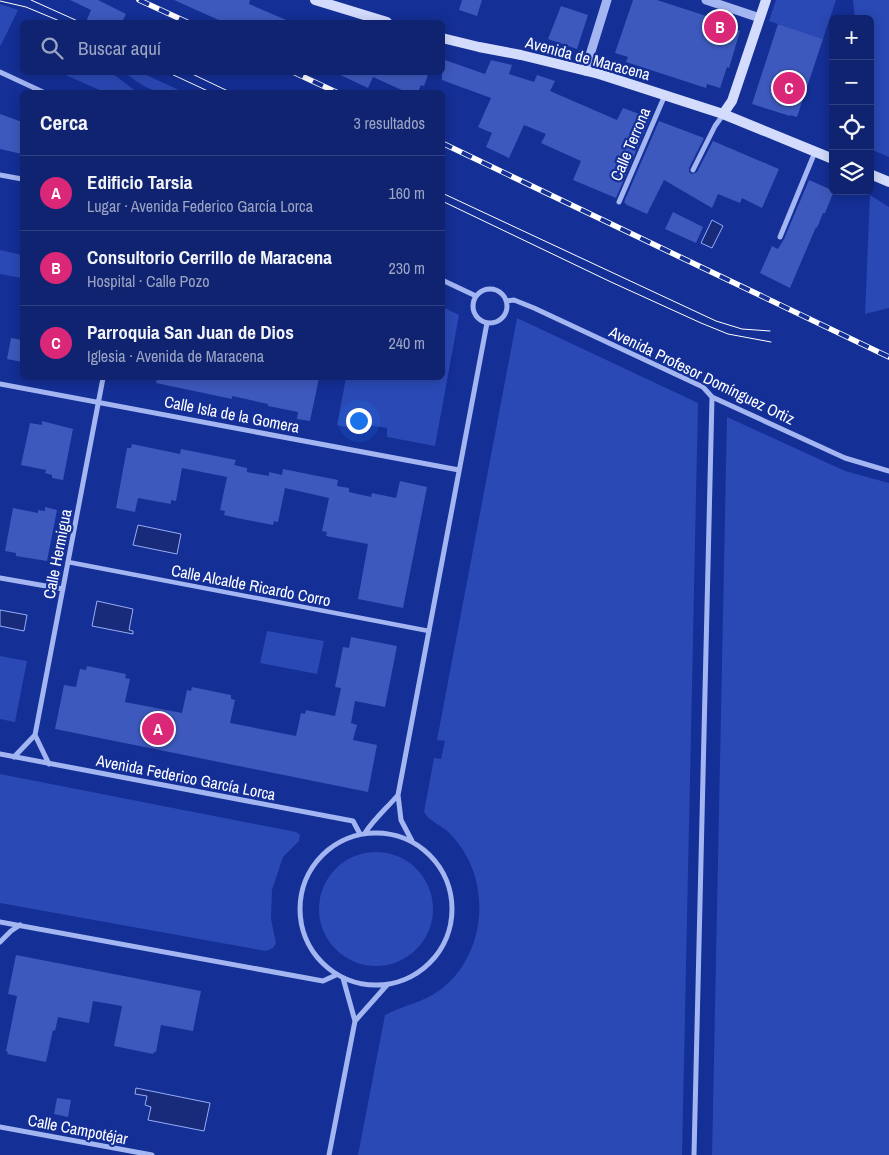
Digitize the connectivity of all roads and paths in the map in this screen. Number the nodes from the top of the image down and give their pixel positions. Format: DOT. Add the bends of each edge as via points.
graph roads {
  1 [pos="315,0"];
  2 [pos="607,0"];
  3 [pos="706,0"];
  4 [pos="766,0"];
  5 [pos="760,18"];
  6 [pos="380,20"];
  7 [pos="445,39"];
  8 [pos="585,71"];
  9 [pos="0,72"];
  10 [pos="39,90"];
  11 [pos="665,95"];
  12 [pos="723,114"];
  13 [pos="815,152"];
  14 [pos="829,157"];
  15 [pos="693,170"];
  16 [pos="0,175"];
  17 [pos="874,176"];
  18 [pos="20,179"];
  19 [pos="889,182"];
  20 [pos="619,202"];
  21 [pos="780,237"];
  22 [pos="445,281"];
  23 [pos="476,296"];
  24 [pos="506,301"];
  25 [pos="487,323"];
  26 [pos="103,380"];
  27 [pos="0,384"];
  28 [pos="712,398"];
  29 [pos="98,402"];
  30 [pos="459,470"];
  31 [pos="889,471"];
  32 [pos="68,562"];
  33 [pos="0,578"];
  34 [pos="63,589"];
  35 [pos="429,631"];
  36 [pos="35,735"];
  37 [pos="0,754"];
  38 [pos="14,756"];
  39 [pos="49,764"];
  40 [pos="398,795"];
  41 [pos="363,833"];
  42 [pos="412,841"];
  43 [pos="0,922"];
  44 [pos="20,925"];
  45 [pos="0,942"];
  46 [pos="336,975"];
  47 [pos="343,978"];
  48 [pos="388,985"];
  49 [pos="355,1021"];
  50 [pos="0,1127"];
  51 [pos="152,1155"];
  52 [pos="330,1155"];
  53 [pos="694,1155"];
  1 -- 6 [label="main road"];
  2 -- 8 [label="street"];
  3 -- 5 [label="street"];
  4 -- 5 [label="main road"];
  5 -- 12 [label="main road" via="732,101"];
  7 -- 8 [label="main road, Avenida de Maracena"];
  8 -- 11 [label="main road, Avenida de Maracena"];
  9 -- 10 [label="street"];
  11 -- 12 [label="main road, Avenida de Maracena"];
  11 -- 20 [label="street, Calle Terrona"];
  12 -- 13 [label="main road, Avenida de Maracena"];
  12 -- 15 [label="street"];
  13 -- 14 [label="main road, Avenida de Maracena"];
  13 -- 21 [label="street"];
  16 -- 18 [label="street"];
  17 -- 19 [label="main road"];
  22 -- 23 [label="street"];
  23 -- 24 [label="street" via="485,290 495,290"];
  23 -- 25 [label="street" via="473,305 475,315"];
  24 -- 25 [label="street" via="503,317"];
  24 -- 28 [label="street, Avenida Profesor Domínguez Ortiz" via="514,300 545,313 703,387"];
  25 -- 30 [label="street"];
  26 -- 29 [label="street, Calle Hermigua"];
  27 -- 29 [label="street, Calle Isla de la Gomera"];
  28 -- 31 [label="street, Avenida Profesor Domínguez Ortiz" via="845,458"];
  28 -- 53 [label="street"];
  29 -- 30 [label="street, Calle Isla de la Gomera"];
  29 -- 32 [label="street, Calle Hermigua"];
  30 -- 35 [label="street"];
  32 -- 34 [label="street, Calle Hermigua"];
  32 -- 35 [label="street, Calle Alcalde Ricardo Corro"];
  33 -- 34 [label="street"];
  34 -- 36 [label="street, Calle Hermigua"];
  35 -- 40 [label="street"];
  36 -- 38 [label="street"];
  36 -- 39 [label="street"];
  37 -- 38 [label="street, Avenida Federico García Lorca"];
  38 -- 39 [label="street, Avenida Federico García Lorca"];
  39 -- 41 [label="street, Avenida Federico García Lorca" via="353,821"];
  40 -- 41 [label="street"];
  40 -- 42 [label="street" via="401,820"];
  41 -- 42 [label="street" via="396,834"];
  41 -- 46 [label="street" via="340,841 323,853 309,872 300,896 300,919 306,942 319,961"];
  42 -- 48 [label="street" via="432,855 446,876 453,900 451,926 442,948 427,967"];
  43 -- 44 [label="street"];
  44 -- 45 [label="street"];
  44 -- 46 [label="street" via="314,980 323,981"];
  46 -- 47 [label="street"];
  47 -- 48 [label="street" via="373,986"];
  47 -- 49 [label="street"];
  48 -- 49 [label="street"];
  49 -- 52 [label="street"];
  50 -- 51 [label="street, Calle Campotéjar"];
}
